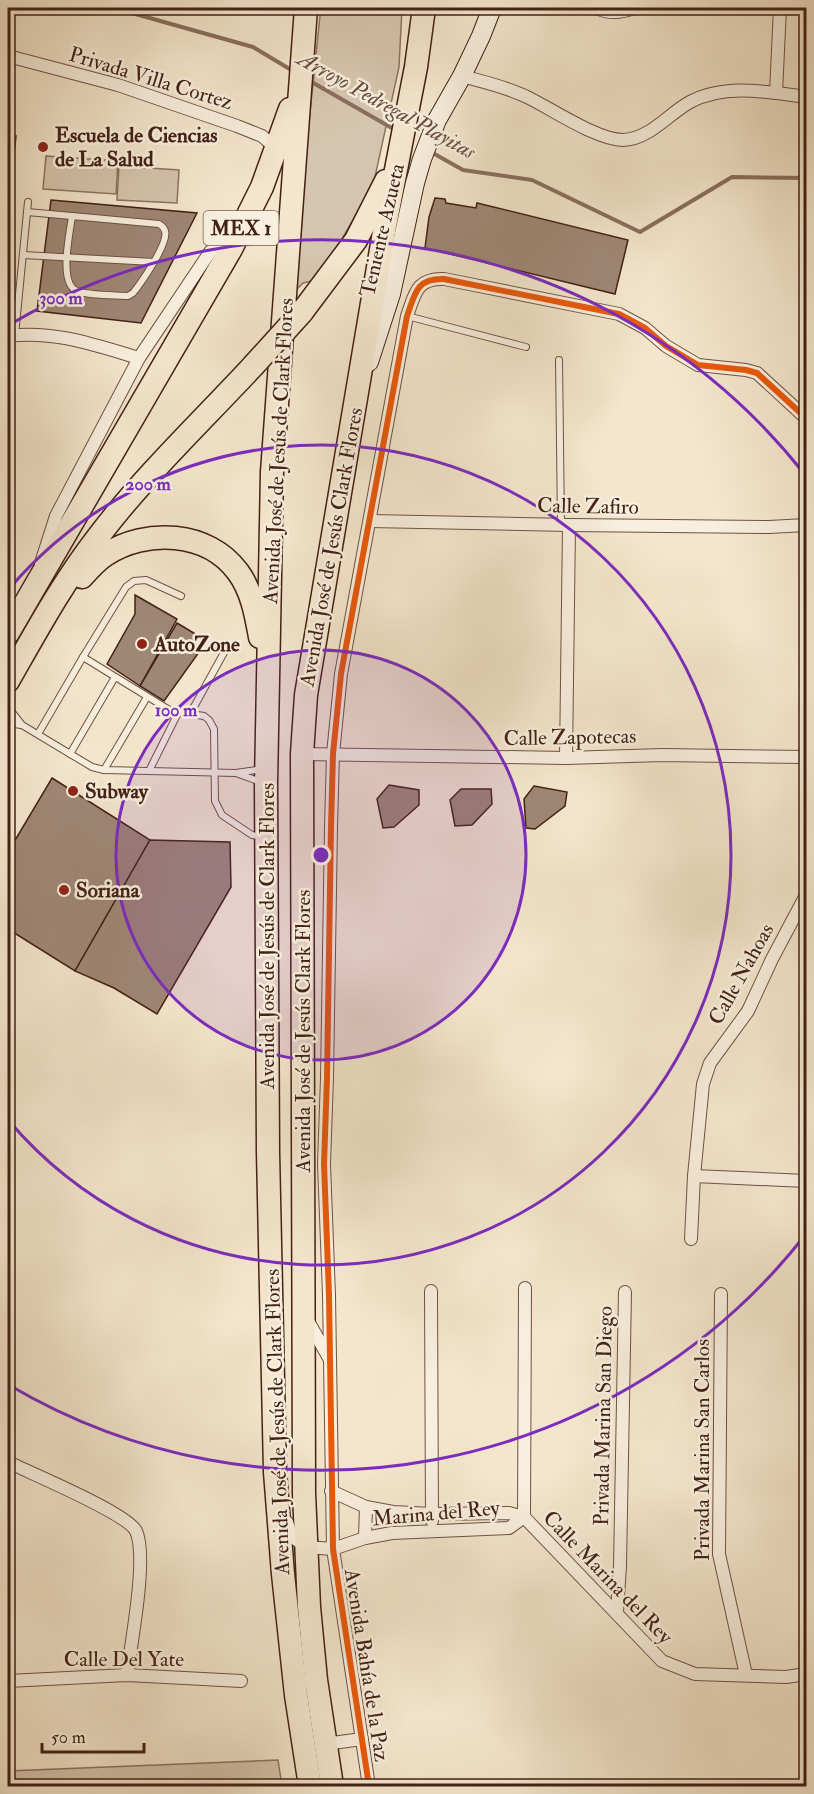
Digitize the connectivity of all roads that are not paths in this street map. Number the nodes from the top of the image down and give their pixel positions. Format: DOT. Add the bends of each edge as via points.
graph roads {
  1 [pos="307,8"];
  2 [pos="423,8"];
  3 [pos="492,8"];
  4 [pos="596,8"];
  5 [pos="634,8"];
  6 [pos="780,8"];
  7 [pos="8,56"];
  8 [pos="416,67"];
  9 [pos="300,69"];
  10 [pos="462,76"];
  11 [pos="776,93"];
  12 [pos="807,97"];
  13 [pos="277,148"];
  14 [pos="28,202"];
  15 [pos="27,212"];
  16 [pos="72,216"];
  17 [pos="246,219"];
  18 [pos="23,255"];
  19 [pos="67,257"];
  20 [pos="154,262"];
  21 [pos="407,316"];
  22 [pos="11,335"];
  23 [pos="526,347"];
  24 [pos="139,358"];
  25 [pos="559,360"];
  26 [pos="356,398"];
  27 [pos="807,418"];
  28 [pos="370,521"];
  29 [pos="565,525"];
  30 [pos="807,525"];
  31 [pos="36,585"];
  32 [pos="181,596"];
  33 [pos="51,608"];
  34 [pos="8,633"];
  35 [pos="226,649"];
  36 [pos="83,657"];
  37 [pos="115,677"];
  38 [pos="268,678"];
  39 [pos="8,681"];
  40 [pos="147,697"];
  41 [pos="8,707"];
  42 [pos="178,712"];
  43 [pos="190,714"];
  44 [pos="8,723"];
  45 [pos="22,725"];
  46 [pos="38,734"];
  47 [pos="70,754"];
  48 [pos="302,754"];
  49 [pos="333,754"];
  50 [pos="566,758"];
  51 [pos="807,758"];
  52 [pos="104,770"];
  53 [pos="149,771"];
  54 [pos="214,773"];
  55 [pos="236,773"];
  56 [pos="266,776"];
  57 [pos="267,838"];
  58 [pos="302,849"];
  59 [pos="807,895"];
  60 [pos="694,1176"];
  61 [pos="807,1181"];
  62 [pos="692,1239"];
  63 [pos="525,1288"];
  64 [pos="431,1291"];
  65 [pos="625,1292"];
  66 [pos="721,1294"];
  67 [pos="304,1314"];
  68 [pos="330,1359"];
  69 [pos="8,1462"];
  70 [pos="275,1472"];
  71 [pos="331,1491"];
  72 [pos="366,1507"];
  73 [pos="432,1514"];
  74 [pos="524,1517"];
  75 [pos="432,1531"];
  76 [pos="365,1538"];
  77 [pos="306,1547"];
  78 [pos="333,1549"];
  79 [pos="283,1574"];
  80 [pos="309,1607"];
  81 [pos="617,1612"];
  82 [pos="807,1674"];
  83 [pos="127,1675"];
  84 [pos="746,1675"];
  85 [pos="8,1681"];
  86 [pos="241,1681"];
  87 [pos="362,1739"];
  88 [pos="325,1744"];
  89 [pos="310,1786"];
  90 [pos="332,1786"];
  91 [pos="369,1786"];
  1 -- 9 [label="highway, MEX 1"];
  2 -- 8 [label="highway"];
  3 -- 10 [label="street, Teniente Azueta"];
  4 -- 5 [label="street" via="609,13"];
  6 -- 11 [label="street"];
  7 -- 13 [label="street, Privada Villa Cortez" via="118,85 262,136"];
  8 -- 26 [label="highway, Avenida José de Jesús Clark Flores"];
  8 -- 33 [label="highway, bridge" via="386,182 356,240 302,312 119,509"];
  9 -- 13 [label="highway, MEX 1"];
  9 -- 38 [label="highway, Avenida José de Jesús de Clark Flores" via="272,472"];
  10 -- 11 [label="street" via="526,97 616,140 645,133 687,103 713,92"];
  10 -- 26 [label="street, Teniente Azueta" via="437,120 422,159 388,304"];
  11 -- 12 [label="street"];
  13 -- 17 [label="highway, MEX 1"];
  14 -- 15 [label="lane"];
  15 -- 16 [label="lane"];
  15 -- 18 [label="lane"];
  16 -- 19 [label="lane"];
  16 -- 20 [label="lane" via="159,224 166,232"];
  17 -- 24 [label="street" via="210,252"];
  17 -- 31 [label="highway, MEX 1"];
  18 -- 19 [label="lane"];
  18 -- 22 [label="lane"];
  19 -- 20 [label="lane"];
  19 -- 20 [label="lane" via="67,277 75,289 128,296"];
  21 -- 23 [label="lane"];
  21 -- 27 [label="street, Avenida Bahía de la Paz" via="415,292 434,278 619,314 698,365 756,373"];
  21 -- 28 [label="street, Avenida Bahía de la Paz"];
  22 -- 24 [label="street" via="47,334"];
  24 -- 31 [label="street" via="56,516"];
  25 -- 29 [label="lane"];
  26 -- 48 [label="highway, Avenida José de Jesús Clark Flores" via="306,694"];
  28 -- 29 [label="street, Calle Zafiro"];
  28 -- 49 [label="street, Avenida Bahía de la Paz" via="341,674"];
  29 -- 30 [label="street, Calle Zafiro"];
  29 -- 50 [label="street"];
  31 -- 34 [label="highway, MEX 1"];
  32 -- 36 [label="lane" via="146,580 134,581 126,587"];
  33 -- 38 [label="highway" via="105,555 127,544 166,537 201,544 229,561 245,584"];
  33 -- 39 [label="highway"];
  35 -- 43 [label="lane"];
  36 -- 37 [label="lane"];
  36 -- 46 [label="lane"];
  37 -- 40 [label="lane"];
  37 -- 47 [label="lane"];
  38 -- 56 [label="highway, Avenida José de Jesús de Clark Flores"];
  40 -- 42 [label="lane"];
  40 -- 52 [label="lane"];
  41 -- 45 [label="lane"];
  42 -- 43 [label="lane"];
  42 -- 53 [label="lane"];
  43 -- 54 [label="lane" via="204,716 214,729"];
  44 -- 45 [label="lane"];
  45 -- 46 [label="lane"];
  46 -- 47 [label="lane"];
  47 -- 52 [label="lane"];
  48 -- 49 [label="street, Calle Zapotecas"];
  48 -- 58 [label="highway, Avenida José de Jesús Clark Flores"];
  49 -- 50 [label="street, Calle Zapotecas"];
  49 -- 68 [label="street, Avenida Bahía de la Paz" via="324,1164"];
  50 -- 51 [label="street, Calle Zapotecas"];
  52 -- 53 [label="lane"];
  53 -- 54 [label="lane"];
  54 -- 55 [label="lane"];
  54 -- 57 [label="lane" via="215,801 222,814 252,835"];
  55 -- 56 [label="lane"];
  55 -- 56 [label="lane"];
  56 -- 57 [label="highway, Avenida José de Jesús de Clark Flores"];
  56 -- 58 [label="highway" via="278,770 287,780"];
  57 -- 70 [label="highway, Avenida José de Jesús de Clark Flores"];
  58 -- 67 [label="highway, Avenida José de Jesús Clark Flores"];
  59 -- 60 [label="street, Calle Nahoas" via="748,1011 710,1063 703,1084"];
  60 -- 61 [label="street"];
  60 -- 62 [label="street, Calle Nahoas"];
  63 -- 74 [label="street"];
  64 -- 73 [label="street"];
  65 -- 81 [label="street, Privada Marina San Diego"];
  66 -- 84 [label="street, Privada Marina San Carlos" via="719,1554"];
  67 -- 68 [label="street"];
  67 -- 77 [label="highway, Avenida José de Jesús Clark Flores"];
  68 -- 71 [label="street, Avenida Bahía de la Paz"];
  69 -- 83 [label="street" via="114,1513 135,1528 141,1566"];
  70 -- 77 [label="street" via="291,1536"];
  70 -- 79 [label="highway, Avenida José de Jesús de Clark Flores"];
  71 -- 72 [label="street, Marina del Rey"];
  71 -- 78 [label="street, Avenida Bahía de la Paz"];
  72 -- 73 [label="street, Marina del Rey"];
  72 -- 76 [label="street"];
  73 -- 74 [label="street, Marina del Rey" via="509,1513"];
  73 -- 75 [label="street"];
  74 -- 75 [label="street, Marina del Rey" via="509,1528"];
  74 -- 81 [label="street, Calle Marina del Rey"];
  75 -- 76 [label="street, Marina del Rey"];
  76 -- 78 [label="street, Marina del Rey"];
  77 -- 78 [label="street"];
  77 -- 80 [label="highway, Avenida José de Jesús Clark Flores"];
  78 -- 87 [label="street, Avenida Bahía de la Paz"];
  79 -- 80 [label="highway" via="302,1585"];
  79 -- 89 [label="highway, Avenida José de Jesús de Clark Flores"];
  80 -- 88 [label="highway, Avenida José de Jesús Clark Flores"];
  81 -- 84 [label="street, Calle Marina del Rey" via="662,1661 695,1674"];
  82 -- 84 [label="street, Calle Marina del Rey"];
  83 -- 85 [label="street, Calle Del Yate"];
  83 -- 86 [label="street, Calle Del Yate"];
  87 -- 88 [label="street"];
  87 -- 91 [label="street, Avenida Bahía de la Paz"];
  88 -- 90 [label="highway, Avenida José de Jesús Clark Flores"];
}
